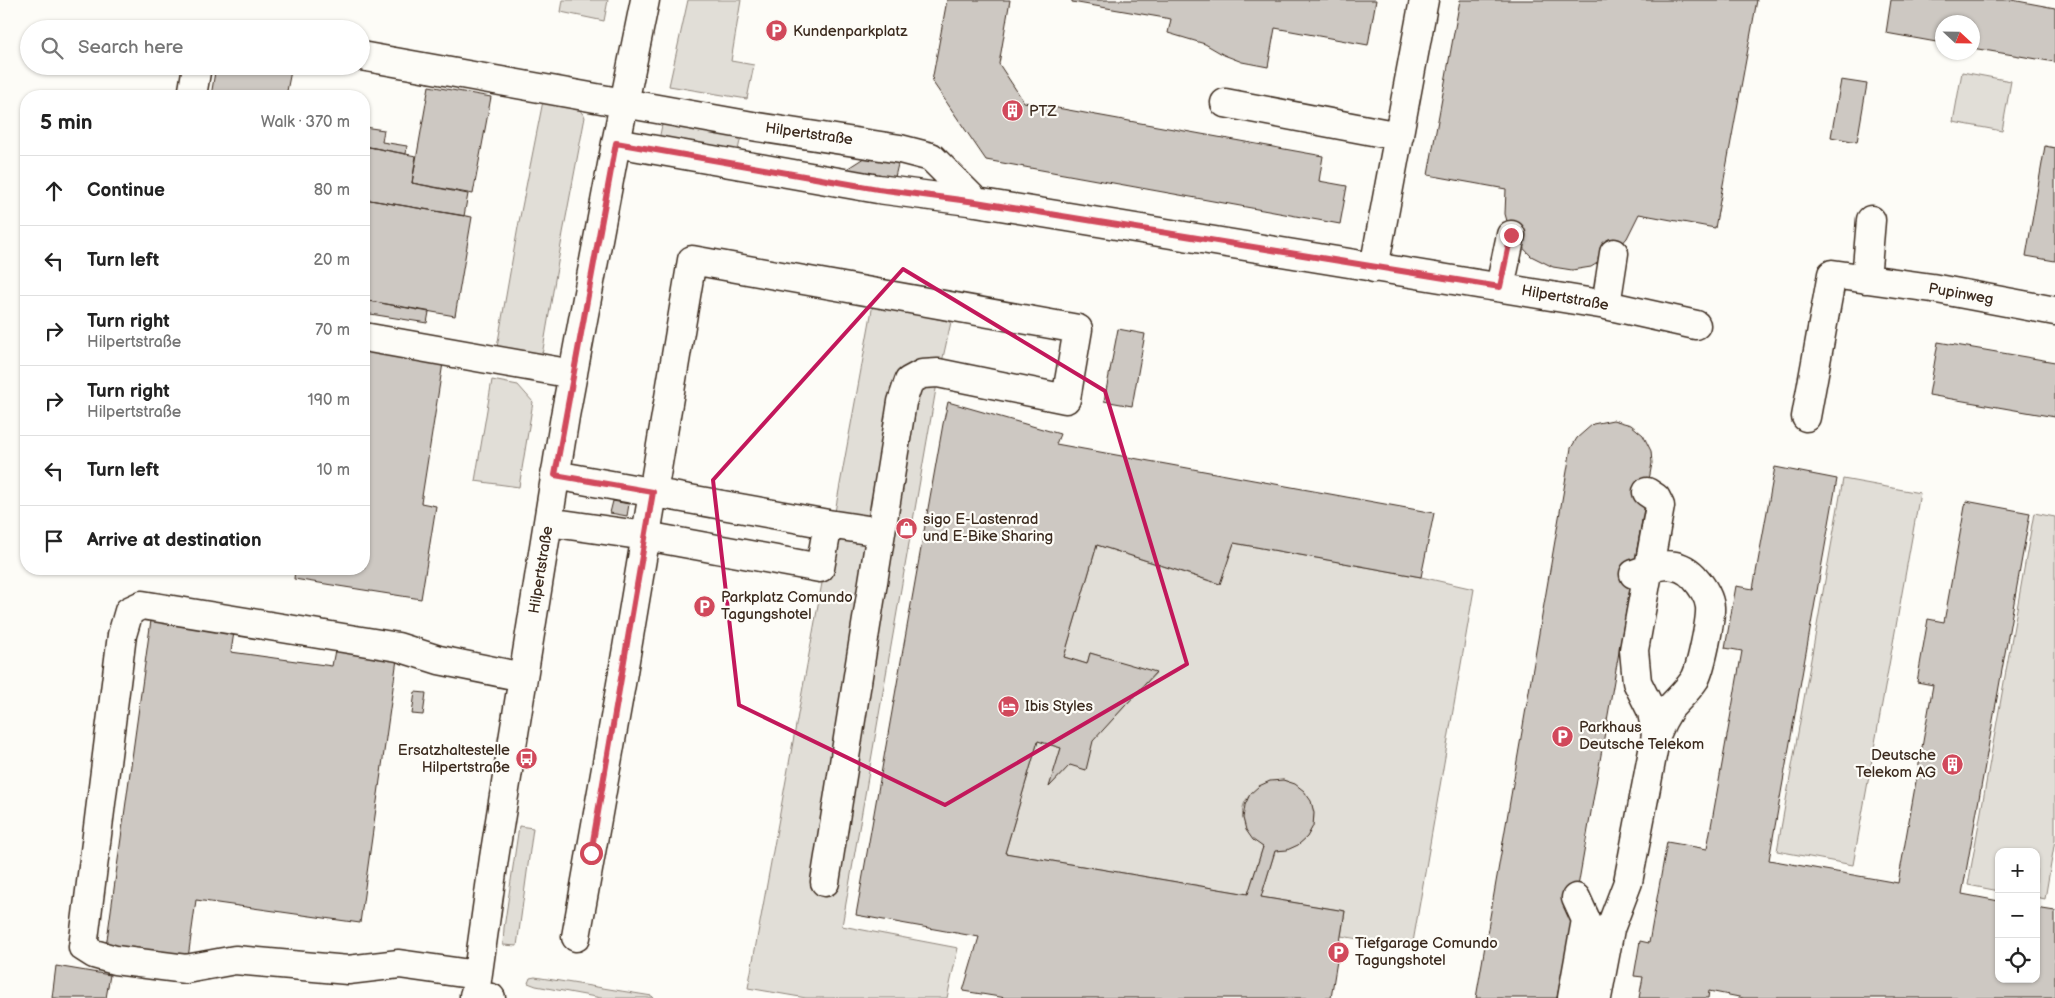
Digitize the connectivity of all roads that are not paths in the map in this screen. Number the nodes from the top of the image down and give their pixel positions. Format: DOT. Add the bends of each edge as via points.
graph roads {
  1 [pos="645,0"];
  2 [pos="1424,0"];
  3 [pos="370,58"];
  4 [pos="196,75"];
  5 [pos="193,90"];
  6 [pos="624,103"];
  7 [pos="1224,103"];
  8 [pos="1399,136"];
  9 [pos="616,143"];
  10 [pos="976,202"];
  11 [pos="1871,220"];
  12 [pos="1511,235"];
  13 [pos="1614,253"];
  14 [pos="1374,268"];
  15 [pos="1866,279"];
  16 [pos="1500,287"];
  17 [pos="1606,305"];
  18 [pos="2055,311"];
  19 [pos="1696,325"];
  20 [pos="370,338"];
  21 [pos="573,374"];
  22 [pos="1806,417"];
  23 [pos="555,475"];
  24 [pos="653,492"];
  25 [pos="1647,492"];
  26 [pos="548,522"];
  27 [pos="828,524"];
  28 [pos="881,532"];
  29 [pos="646,536"];
  30 [pos="1641,571"];
  31 [pos="523,677"];
  32 [pos="1656,735"];
  33 [pos="825,882"];
  34 [pos="1576,898"];
  35 [pos="576,937"];
  36 [pos="479,992"];
  37 [pos="1572,998"];
  38 [pos="1597,998"];
  1 -- 6 [label="street, Hilpertstraße"];
  2 -- 8 [label="street"];
  3 -- 6 [label="street"];
  4 -- 5 [label="street"];
  6 -- 9 [label="street, Hilpertstraße"];
  6 -- 10 [label="street, Hilpertstraße" via="863,142 931,157"];
  7 -- 8 [label="street"];
  8 -- 14 [label="street"];
  9 -- 10 [label="street, Hilpertstraße" via="878,189"];
  9 -- 21 [label="street, Hilpertstraße"];
  10 -- 14 [label="street, Hilpertstraße"];
  11 -- 15 [label="street"];
  12 -- 16 [label="street"];
  13 -- 17 [label="street"];
  14 -- 16 [label="street, Hilpertstraße"];
  15 -- 18 [label="street, Pupinweg"];
  15 -- 22 [label="street, Pupinweg" via="1832,274"];
  16 -- 17 [label="street, Hilpertstraße"];
  17 -- 19 [label="street, Hilpertstraße"];
  20 -- 21 [label="street"];
  21 -- 23 [label="street, Hilpertstraße"];
  23 -- 24 [label="street"];
  23 -- 26 [label="street, Hilpertstraße"];
  24 -- 27 [label="street"];
  24 -- 28 [label="street" via="692,260 1078,329 1066,399 938,373 922,374 910,381 902,402"];
  24 -- 29 [label="street"];
  25 -- 30 [label="street" via="1656,498 1660,506"];
  26 -- 29 [label="street"];
  26 -- 31 [label="street, Hilpertstraße"];
  27 -- 28 [label="street"];
  27 -- 29 [label="street" via="820,568"];
  28 -- 33 [label="street"];
  29 -- 35 [label="street"];
  30 -- 32 [label="street" via="1634,650 1637,682 1652,712"];
  30 -- 32 [label="street" via="1656,565 1676,566 1692,575 1705,591 1710,608 1696,677 1662,720"];
  31 -- 36 [label="street, Hilpertstraße"];
  31 -- 36 [label="street" via="438,660 398,647 142,605 129,611 122,635 83,947 115,960 186,970 235,960 348,970 399,964"];
  32 -- 38 [label="street" via="1628,882 1610,929"];
  34 -- 37 [label="street" via="1586,920"];
}
